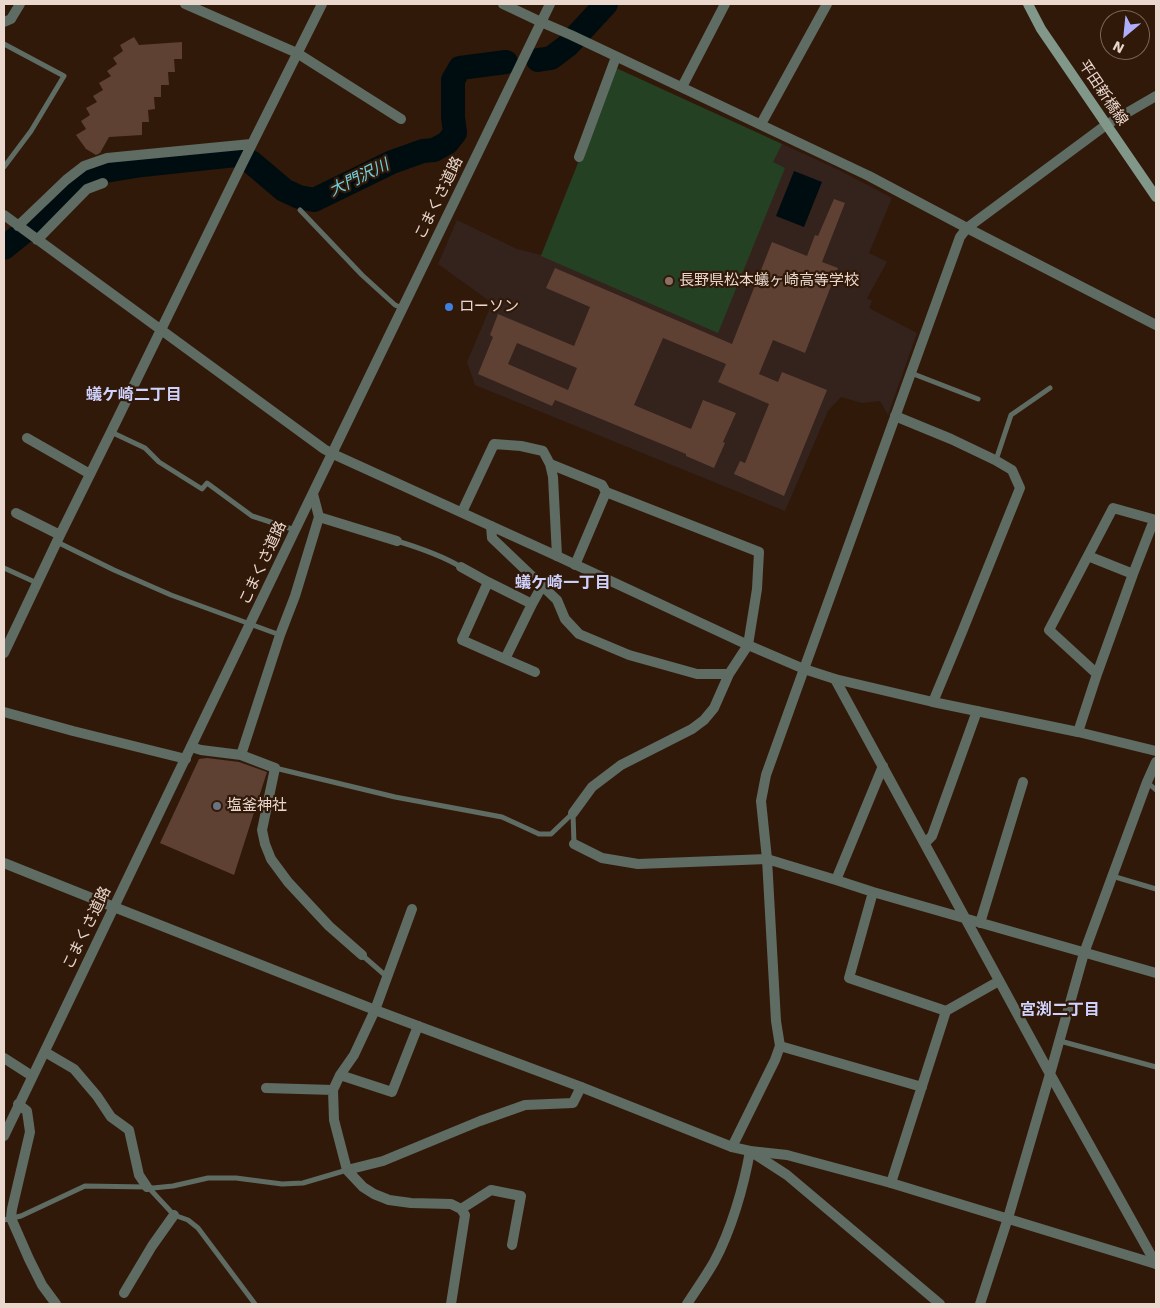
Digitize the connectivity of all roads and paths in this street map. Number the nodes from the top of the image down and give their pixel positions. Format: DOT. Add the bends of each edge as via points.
graph roads {
  1 [pos="20,4"];
  2 [pos="185,4"];
  3 [pos="322,4"];
  4 [pos="503,4"];
  5 [pos="550,4"];
  6 [pos="726,4"];
  7 [pos="827,4"];
  8 [pos="1028,4"];
  9 [pos="4,22"];
  10 [pos="541,22"];
  11 [pos="4,44"];
  12 [pos="297,53"];
  13 [pos="616,56"];
  14 [pos="682,87"];
  15 [pos="1156,96"];
  16 [pos="401,119"];
  17 [pos="761,124"];
  18 [pos="1106,125"];
  19 [pos="249,149"];
  20 [pos="579,157"];
  21 [pos="4,167"];
  22 [pos="103,183"];
  23 [pos="1156,197"];
  24 [pos="300,210"];
  25 [pos="4,215"];
  26 [pos="19,227"];
  27 [pos="967,228"];
  28 [pos="35,239"];
  29 [pos="403,309"];
  30 [pos="1156,325"];
  31 [pos="161,330"];
  32 [pos="911,373"];
  33 [pos="1050,388"];
  34 [pos="978,400"];
  35 [pos="895,416"];
  36 [pos="111,432"];
  37 [pos="27,438"];
  38 [pos="333,454"];
  39 [pos="996,460"];
  40 [pos="550,464"];
  41 [pos="90,474"];
  42 [pos="606,492"];
  43 [pos="313,494"];
  44 [pos="462,512"];
  45 [pos="16,514"];
  46 [pos="319,517"];
  47 [pos="1155,520"];
  48 [pos="491,526"];
  49 [pos="295,530"];
  50 [pos="58,538"];
  51 [pos="397,541"];
  52 [pos="557,556"];
  53 [pos="1088,556"];
  54 [pos="576,565"];
  55 [pos="461,567"];
  56 [pos="4,568"];
  57 [pos="1133,574"];
  58 [pos="488,582"];
  59 [pos="37,583"];
  60 [pos="542,586"];
  61 [pos="532,604"];
  62 [pos="250,625"];
  63 [pos="280,635"];
  64 [pos="748,645"];
  65 [pos="4,653"];
  66 [pos="505,659"];
  67 [pos="804,669"];
  68 [pos="535,672"];
  69 [pos="729,674"];
  70 [pos="1097,674"];
  71 [pos="835,679"];
  72 [pos="933,702"];
  73 [pos="977,711"];
  74 [pos="4,712"];
  75 [pos="1078,732"];
  76 [pos="191,747"];
  77 [pos="1156,751"];
  78 [pos="241,755"];
  79 [pos="186,758"];
  80 [pos="1156,762"];
  81 [pos="883,766"];
  82 [pos="276,768"];
  83 [pos="1024,782"];
  84 [pos="1147,782"];
  85 [pos="1156,790"];
  86 [pos="573,813"];
  87 [pos="925,843"];
  88 [pos="574,844"];
  89 [pos="767,859"];
  90 [pos="4,862"];
  91 [pos="1112,876"];
  92 [pos="836,880"];
  93 [pos="1156,889"];
  94 [pos="873,892"];
  95 [pos="114,907"];
  96 [pos="412,909"];
  97 [pos="967,920"];
  98 [pos="980,923"];
  99 [pos="1084,952"];
  100 [pos="362,955"];
  101 [pos="1156,973"];
  102 [pos="386,976"];
  103 [pos="1000,981"];
  104 [pos="375,1010"];
  105 [pos="946,1011"];
  106 [pos="418,1026"];
  107 [pos="1060,1041"];
  108 [pos="780,1046"];
  109 [pos="45,1052"];
  110 [pos="4,1058"];
  111 [pos="1156,1067"];
  112 [pos="1050,1074"];
  113 [pos="340,1075"];
  114 [pos="32,1076"];
  115 [pos="581,1087"];
  116 [pos="922,1087"];
  117 [pos="266,1088"];
  118 [pos="333,1090"];
  119 [pos="18,1104"];
  120 [pos="4,1136"];
  121 [pos="732,1148"];
  122 [pos="750,1151"];
  123 [pos="347,1170"];
  124 [pos="892,1183"];
  125 [pos="147,1187"];
  126 [pos="461,1209"];
  127 [pos="174,1214"];
  128 [pos="1008,1218"];
  129 [pos="8,1219"];
  130 [pos="512,1245"];
  131 [pos="1156,1264"];
  132 [pos="124,1293"];
  133 [pos="56,1304"];
  134 [pos="255,1304"];
  135 [pos="451,1304"];
  136 [pos="687,1304"];
  137 [pos="940,1304"];
  138 [pos="980,1304"];
  1 -- 9 [label="street" via="11,19"];
  2 -- 12 [label="street"];
  3 -- 12 [label="street"];
  4 -- 10 [label="street"];
  5 -- 10 [label="street, こまくさ道路"];
  6 -- 14 [label="street"];
  7 -- 17 [label="street"];
  8 -- 18 [label="main road, 平田新橋線" via="1041,29"];
  10 -- 13 [label="street"];
  10 -- 29 [label="street, こまくさ道路"];
  11 -- 21 [label="lane" via="64,76 31,131"];
  12 -- 16 [label="street"];
  12 -- 19 [label="street"];
  13 -- 14 [label="street"];
  13 -- 20 [label="street"];
  14 -- 17 [label="street"];
  15 -- 18 [label="street"];
  17 -- 27 [label="street"];
  18 -- 23 [label="main road, 平田新橋線"];
  18 -- 27 [label="street"];
  19 -- 26 [label="street" via="107,158 84,166 66,180"];
  19 -- 31 [label="street"];
  22 -- 28 [label="street" via="87,189"];
  24 -- 29 [label="lane" via="362,275"];
  25 -- 26 [label="street"];
  26 -- 28 [label="street"];
  27 -- 30 [label="street"];
  27 -- 32 [label="street" via="960,237"];
  28 -- 31 [label="street"];
  29 -- 38 [label="street, こまくさ道路"];
  31 -- 36 [label="street"];
  31 -- 38 [label="street"];
  32 -- 34 [label="lane"];
  32 -- 35 [label="street"];
  33 -- 39 [label="lane" via="1010,415"];
  35 -- 39 [label="street"];
  35 -- 67 [label="street"];
  36 -- 41 [label="street"];
  36 -- 49 [label="lane" via="144,448 159,462 202,488 207,483 252,516"];
  37 -- 41 [label="street"];
  38 -- 43 [label="street, こまくさ道路"];
  38 -- 44 [label="street"];
  39 -- 72 [label="street" via="1012,470 1020,488"];
  40 -- 42 [label="street" via="602,485"];
  40 -- 44 [label="street" via="543,451 494,444"];
  40 -- 52 [label="street"];
  41 -- 50 [label="street"];
  42 -- 54 [label="street"];
  42 -- 64 [label="street" via="759,552"];
  43 -- 46 [label="street"];
  43 -- 49 [label="street, こまくさ道路"];
  44 -- 48 [label="street"];
  45 -- 50 [label="street"];
  46 -- 51 [label="street"];
  46 -- 63 [label="street"];
  47 -- 53 [label="street" via="1114,508"];
  47 -- 57 [label="street"];
  48 -- 52 [label="street"];
  48 -- 60 [label="street" via="492,538"];
  49 -- 62 [label="street, こまくさ道路"];
  50 -- 59 [label="street"];
  50 -- 62 [label="lane" via="114,570"];
  51 -- 55 [label="lane" via="444,557"];
  52 -- 54 [label="street"];
  53 -- 57 [label="street"];
  53 -- 70 [label="street" via="1049,630"];
  54 -- 64 [label="street"];
  55 -- 58 [label="street"];
  56 -- 59 [label="lane"];
  57 -- 70 [label="street"];
  58 -- 61 [label="street"];
  58 -- 66 [label="street" via="462,640"];
  59 -- 65 [label="street"];
  60 -- 61 [label="street"];
  60 -- 69 [label="street" via="558,600 565,619 579,634 629,655 697,674"];
  61 -- 66 [label="street"];
  62 -- 63 [label="lane"];
  62 -- 76 [label="street, こまくさ道路"];
  63 -- 78 [label="street"];
  64 -- 67 [label="street"];
  64 -- 69 [label="street"];
  66 -- 68 [label="street"];
  67 -- 71 [label="street"];
  67 -- 89 [label="street" via="766,775 761,801"];
  69 -- 86 [label="street" via="714,708 704,720 621,765 592,787"];
  70 -- 75 [label="street"];
  71 -- 72 [label="street"];
  71 -- 81 [label="street"];
  72 -- 73 [label="street"];
  73 -- 75 [label="street"];
  73 -- 87 [label="street" via="932,836"];
  74 -- 79 [label="street"];
  75 -- 77 [label="street"];
  76 -- 78 [label="street"];
  76 -- 79 [label="street, こまくさ道路"];
  78 -- 82 [label="street"];
  79 -- 95 [label="street, こまくさ道路"];
  80 -- 84 [label="street"];
  81 -- 87 [label="street"];
  81 -- 92 [label="street"];
  82 -- 86 [label="lane" via="502,817 539,834 551,834"];
  82 -- 100 [label="street" via="262,830 271,858 288,882 329,926"];
  83 -- 98 [label="street"];
  84 -- 85 [label="lane"];
  84 -- 91 [label="street"];
  86 -- 88 [label="lane"];
  87 -- 97 [label="street"];
  88 -- 89 [label="street" via="602,858 638,864"];
  89 -- 92 [label="street"];
  89 -- 108 [label="street"];
  90 -- 95 [label="street"];
  91 -- 93 [label="lane"];
  91 -- 99 [label="street"];
  92 -- 94 [label="street"];
  94 -- 97 [label="street"];
  94 -- 105 [label="street" via="849,978"];
  95 -- 104 [label="street"];
  95 -- 109 [label="street, こまくさ道路"];
  96 -- 102 [label="street"];
  97 -- 98 [label="street"];
  97 -- 103 [label="street"];
  98 -- 99 [label="street"];
  99 -- 101 [label="street"];
  99 -- 107 [label="street"];
  100 -- 102 [label="lane"];
  102 -- 104 [label="street"];
  103 -- 105 [label="street"];
  103 -- 112 [label="street"];
  104 -- 106 [label="street"];
  104 -- 113 [label="street" via="354,1055"];
  105 -- 116 [label="street"];
  106 -- 113 [label="street" via="392,1092"];
  106 -- 115 [label="street"];
  107 -- 111 [label="lane"];
  107 -- 112 [label="street"];
  108 -- 116 [label="street"];
  108 -- 121 [label="street"];
  109 -- 114 [label="street, こまくさ道路"];
  109 -- 125 [label="street" via="74,1069 111,1117 129,1130 139,1175"];
  110 -- 114 [label="street"];
  112 -- 128 [label="street"];
  112 -- 131 [label="street"];
  113 -- 118 [label="street"];
  114 -- 119 [label="street, こまくさ道路"];
  115 -- 121 [label="street"];
  115 -- 123 [label="street" via="573,1103 525,1105 383,1160"];
  116 -- 124 [label="street"];
  117 -- 118 [label="street"];
  118 -- 123 [label="street" via="334,1120"];
  119 -- 120 [label="street, こまくさ道路"];
  119 -- 129 [label="street" via="27,1111 30,1132"];
  121 -- 122 [label="street"];
  122 -- 124 [label="street" via="787,1155"];
  122 -- 136 [label="street" via="746,1176 728,1229 714,1261"];
  122 -- 137 [label="street" via="787,1175"];
  123 -- 125 [label="lane" via="303,1183 208,1178 173,1186"];
  123 -- 126 [label="street" via="363,1187 389,1200 451,1204"];
  124 -- 128 [label="street"];
  125 -- 127 [label="lane"];
  125 -- 129 [label="lane" via="85,1186"];
  126 -- 130 [label="street" via="491,1190 521,1196"];
  126 -- 135 [label="street" via="465,1215"];
  127 -- 132 [label="street"];
  127 -- 134 [label="lane" via="198,1228"];
  128 -- 131 [label="street"];
  128 -- 138 [label="street"];
  129 -- 133 [label="street" via="42,1285"];
}
